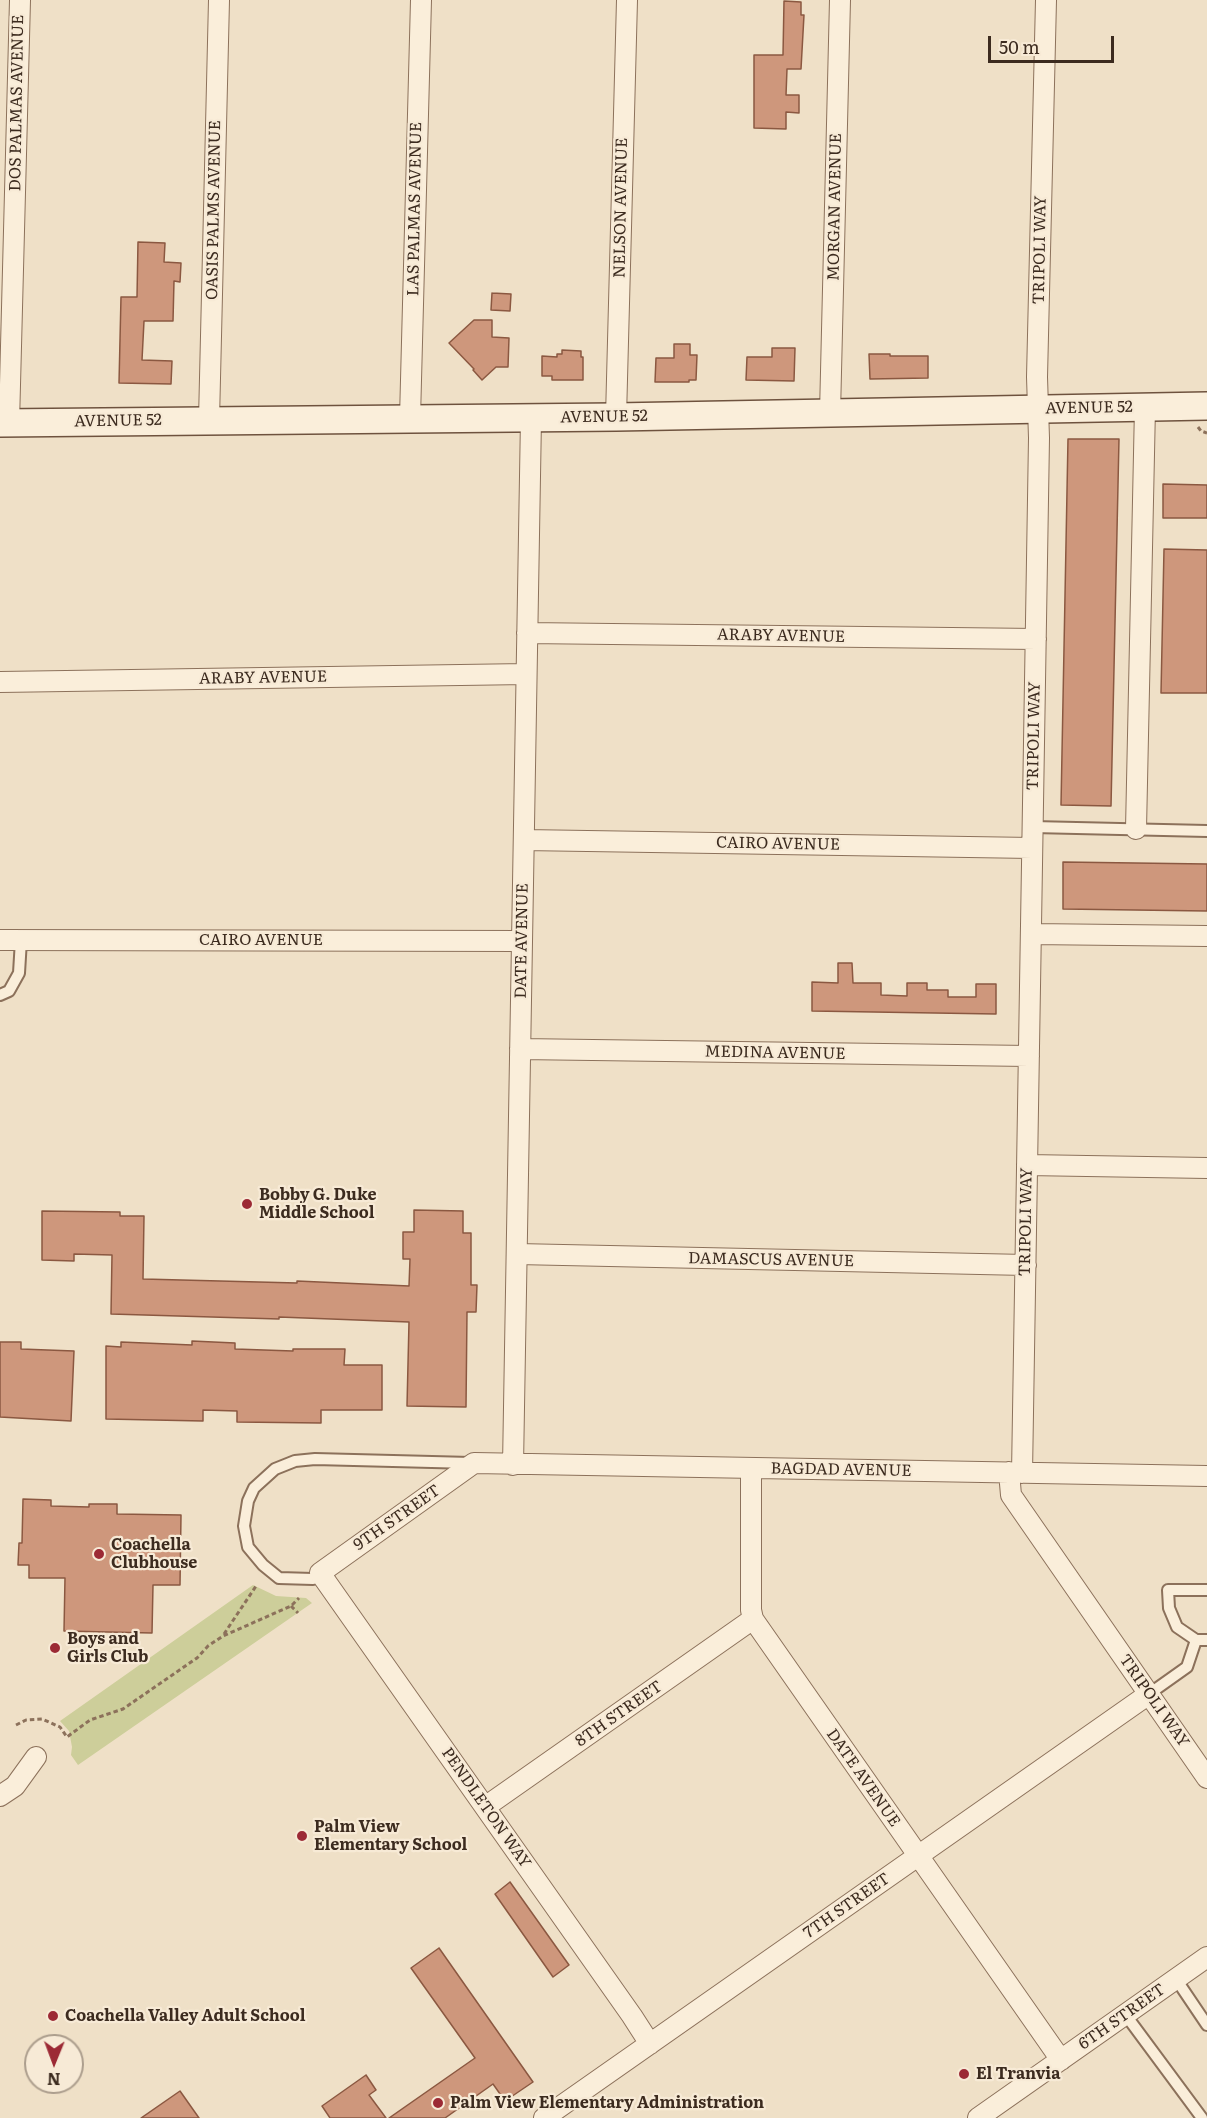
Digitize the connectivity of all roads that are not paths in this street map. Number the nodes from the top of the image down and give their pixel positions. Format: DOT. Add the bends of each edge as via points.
graph roads {
  1 [pos="20,0"];
  2 [pos="219,0"];
  3 [pos="421,0"];
  4 [pos="627,0"];
  5 [pos="840,0"];
  6 [pos="1046,0"];
  7 [pos="1207,406"];
  8 [pos="1145,407"];
  9 [pos="1038,409"];
  10 [pos="830,413"];
  11 [pos="616,417"];
  12 [pos="410,418"];
  13 [pos="531,418"];
  14 [pos="209,420"];
  15 [pos="5,423"];
  16 [pos="527,633"];
  17 [pos="1036,639"];
  18 [pos="526,674"];
  19 [pos="0,682"];
  20 [pos="1033,827"];
  21 [pos="1136,829"];
  22 [pos="1207,831"];
  23 [pos="524,840"];
  24 [pos="1032,848"];
  25 [pos="1031,934"];
  26 [pos="1207,936"];
  27 [pos="0,940"];
  28 [pos="21,940"];
  29 [pos="522,941"];
  30 [pos="0,995"];
  31 [pos="520,1049"];
  32 [pos="1029,1056"];
  33 [pos="1027,1166"];
  34 [pos="1207,1168"];
  35 [pos="517,1254"];
  36 [pos="1026,1265"];
  37 [pos="474,1463"];
  38 [pos="513,1465"];
  39 [pos="751,1469"];
  40 [pos="1015,1473"];
  41 [pos="1207,1476"];
  42 [pos="320,1573"];
  43 [pos="1207,1590"];
  44 [pos="753,1620"];
  45 [pos="1202,1640"];
  46 [pos="1149,1694"];
  47 [pos="36,1757"];
  48 [pos="1207,1778"];
  49 [pos="0,1796"];
  50 [pos="485,1807"];
  51 [pos="918,1857"];
  52 [pos="1207,1957"];
  53 [pos="1176,1979"];
  54 [pos="1125,2014"];
  55 [pos="1207,2025"];
  56 [pos="650,2044"];
  57 [pos="1061,2060"];
  58 [pos="544,2118"];
  59 [pos="978,2118"];
  60 [pos="1202,2118"];
  1 -- 15 [label="street, DOS PALMAS AVENUE"];
  2 -- 14 [label="street, OASIS PALMS AVENUE"];
  3 -- 12 [label="street, LAS PALMAS AVENUE"];
  4 -- 11 [label="street, NELSON AVENUE"];
  5 -- 10 [label="street, MORGAN AVENUE"];
  6 -- 9 [label="street, TRIPOLI WAY"];
  7 -- 8 [label="main road, AVENUE 52"];
  8 -- 9 [label="main road, AVENUE 52"];
  8 -- 21 [label="street"];
  9 -- 10 [label="main road, AVENUE 52"];
  9 -- 17 [label="street, TRIPOLI WAY"];
  10 -- 11 [label="main road, AVENUE 52"];
  11 -- 13 [label="main road, AVENUE 52"];
  12 -- 13 [label="main road, AVENUE 52"];
  12 -- 14 [label="main road, AVENUE 52"];
  13 -- 16 [label="street, DATE AVENUE"];
  14 -- 15 [label="main road, AVENUE 52"];
  16 -- 17 [label="street, ARABY AVENUE"];
  16 -- 18 [label="street, DATE AVENUE"];
  17 -- 20 [label="street, TRIPOLI WAY"];
  18 -- 19 [label="street, ARABY AVENUE"];
  18 -- 23 [label="street, DATE AVENUE"];
  20 -- 21 [label="lane"];
  20 -- 24 [label="street, TRIPOLI WAY"];
  21 -- 22 [label="lane"];
  23 -- 24 [label="street, CAIRO AVENUE"];
  23 -- 29 [label="street, DATE AVENUE"];
  24 -- 25 [label="street, TRIPOLI WAY"];
  25 -- 26 [label="street"];
  25 -- 32 [label="street, TRIPOLI WAY"];
  27 -- 28 [label="street, CAIRO AVENUE"];
  28 -- 29 [label="street, CAIRO AVENUE"];
  28 -- 30 [label="lane" via="19,973 9,991"];
  29 -- 31 [label="street, DATE AVENUE"];
  31 -- 32 [label="street, MEDINA AVENUE"];
  31 -- 35 [label="street, DATE AVENUE"];
  32 -- 33 [label="street, TRIPOLI WAY"];
  33 -- 34 [label="street"];
  33 -- 36 [label="street, TRIPOLI WAY"];
  35 -- 36 [label="street, DAMASCUS AVENUE"];
  35 -- 38 [label="street, DATE AVENUE"];
  36 -- 40 [label="street, TRIPOLI WAY"];
  37 -- 38 [label="street, BAGDAD AVENUE"];
  37 -- 42 [label="street, 9TH STREET"];
  37 -- 42 [label="lane" via="315,1459 275,1469 254,1488 248,1501 244,1526 249,1547 279,1578 313,1579"];
  38 -- 39 [label="street, BAGDAD AVENUE"];
  39 -- 40 [label="street, BAGDAD AVENUE"];
  39 -- 44 [label="street"];
  40 -- 41 [label="street, BAGDAD AVENUE"];
  40 -- 46 [label="street, TRIPOLI WAY" via="1011,1496"];
  42 -- 50 [label="street, PENDLETON WAY"];
  43 -- 45 [label="lane" via="1168,1590 1168,1608 1177,1627"];
  44 -- 50 [label="street, 8TH STREET"];
  44 -- 51 [label="street, DATE AVENUE"];
  45 -- 46 [label="lane" via="1186,1667"];
  46 -- 48 [label="street, TRIPOLI WAY"];
  46 -- 51 [label="street, 7TH STREET"];
  47 -- 49 [label="street" via="15,1786"];
  50 -- 56 [label="street, PENDLETON WAY"];
  51 -- 56 [label="street, 7TH STREET"];
  51 -- 57 [label="street, DATE AVENUE"];
  52 -- 53 [label="street, 6TH STREET"];
  53 -- 54 [label="street, 6TH STREET"];
  53 -- 55 [label="lane"];
  54 -- 57 [label="street, 6TH STREET"];
  54 -- 60 [label="lane"];
  56 -- 58 [label="street, 7TH STREET"];
  57 -- 59 [label="street, 6TH STREET"];
}
